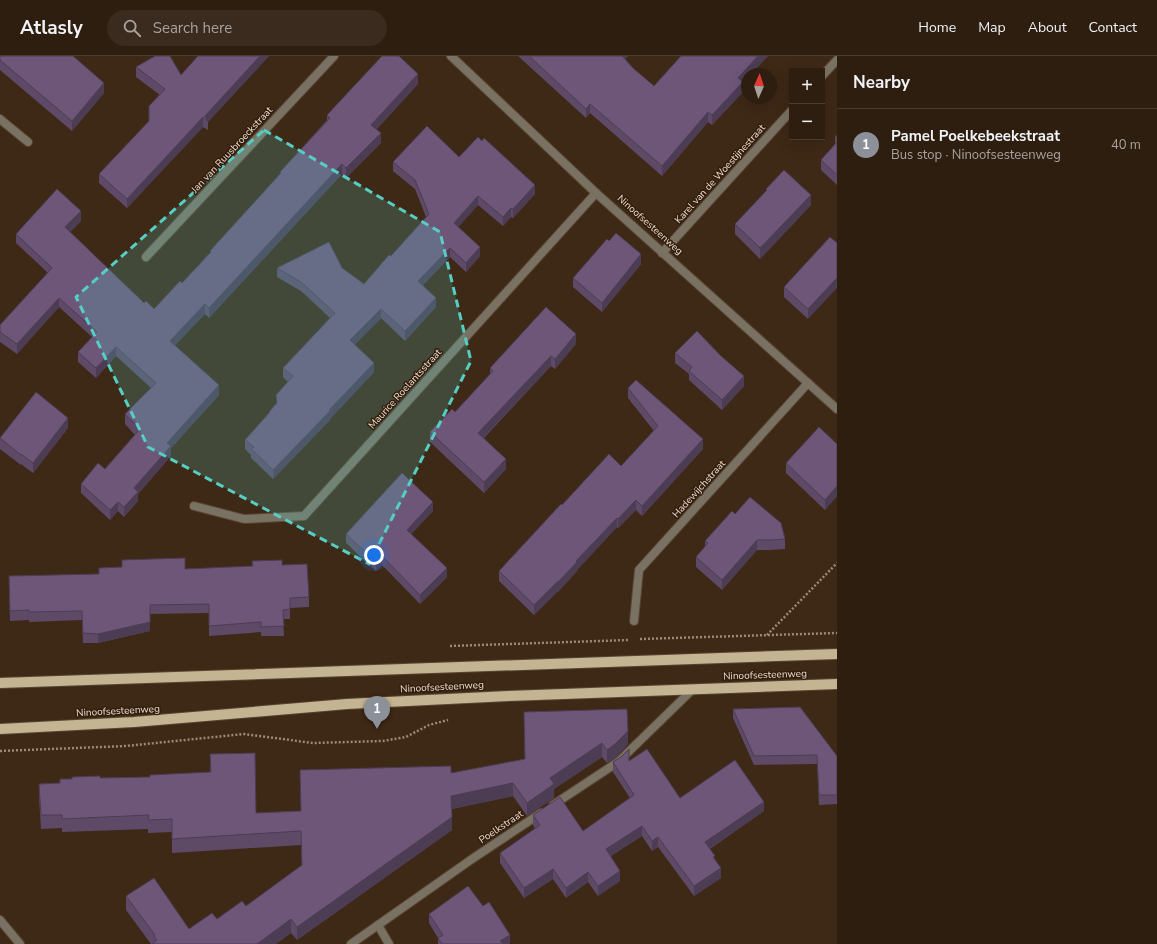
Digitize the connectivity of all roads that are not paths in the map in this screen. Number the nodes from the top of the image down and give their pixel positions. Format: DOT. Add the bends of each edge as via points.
graph roads {
  1 [pos="334,56"];
  2 [pos="451,56"];
  3 [pos="837,60"];
  4 [pos="825,73"];
  5 [pos="789,113"];
  6 [pos="0,119"];
  7 [pos="28,142"];
  8 [pos="596,193"];
  9 [pos="662,252"];
  10 [pos="146,257"];
  11 [pos="808,383"];
  12 [pos="837,409"];
  13 [pos="194,506"];
  14 [pos="634,621"];
  15 [pos="837,654"];
  16 [pos="0,683"];
  17 [pos="837,684"];
  18 [pos="693,689"];
  19 [pos="0,729"];
  20 [pos="0,920"];
  21 [pos="378,925"];
  22 [pos="20,944"];
  23 [pos="351,944"];
  24 [pos="389,944"];
  1 -- 10 [label="street, Jan van Ruusbroeckstraat"];
  2 -- 8 [label="street, Ninoofsesteenweg"];
  3 -- 4 [label="street"];
  5 -- 9 [label="street, Karel van de Woestijnestraat"];
  6 -- 7 [label="street"];
  8 -- 9 [label="street, Ninoofsesteenweg"];
  8 -- 13 [label="street, Maurice Roelantsstraat" via="304,516 244,519"];
  9 -- 11 [label="street, Ninoofsesteenweg"];
  11 -- 12 [label="street, Ninoofsesteenweg"];
  11 -- 14 [label="street, Hadewijchstraat" via="639,570"];
  15 -- 16 [label="main road, Ninoofsesteenweg"];
  17 -- 18 [label="main road, Ninoofsesteenweg"];
  18 -- 19 [label="main road, Ninoofsesteenweg" via="347,704 134,722"];
  18 -- 21 [label="street, Poelkstraat" via="618,762 472,858"];
  20 -- 22 [label="street"];
  21 -- 23 [label="street, Poelkstraat"];
  21 -- 24 [label="street"];
}
